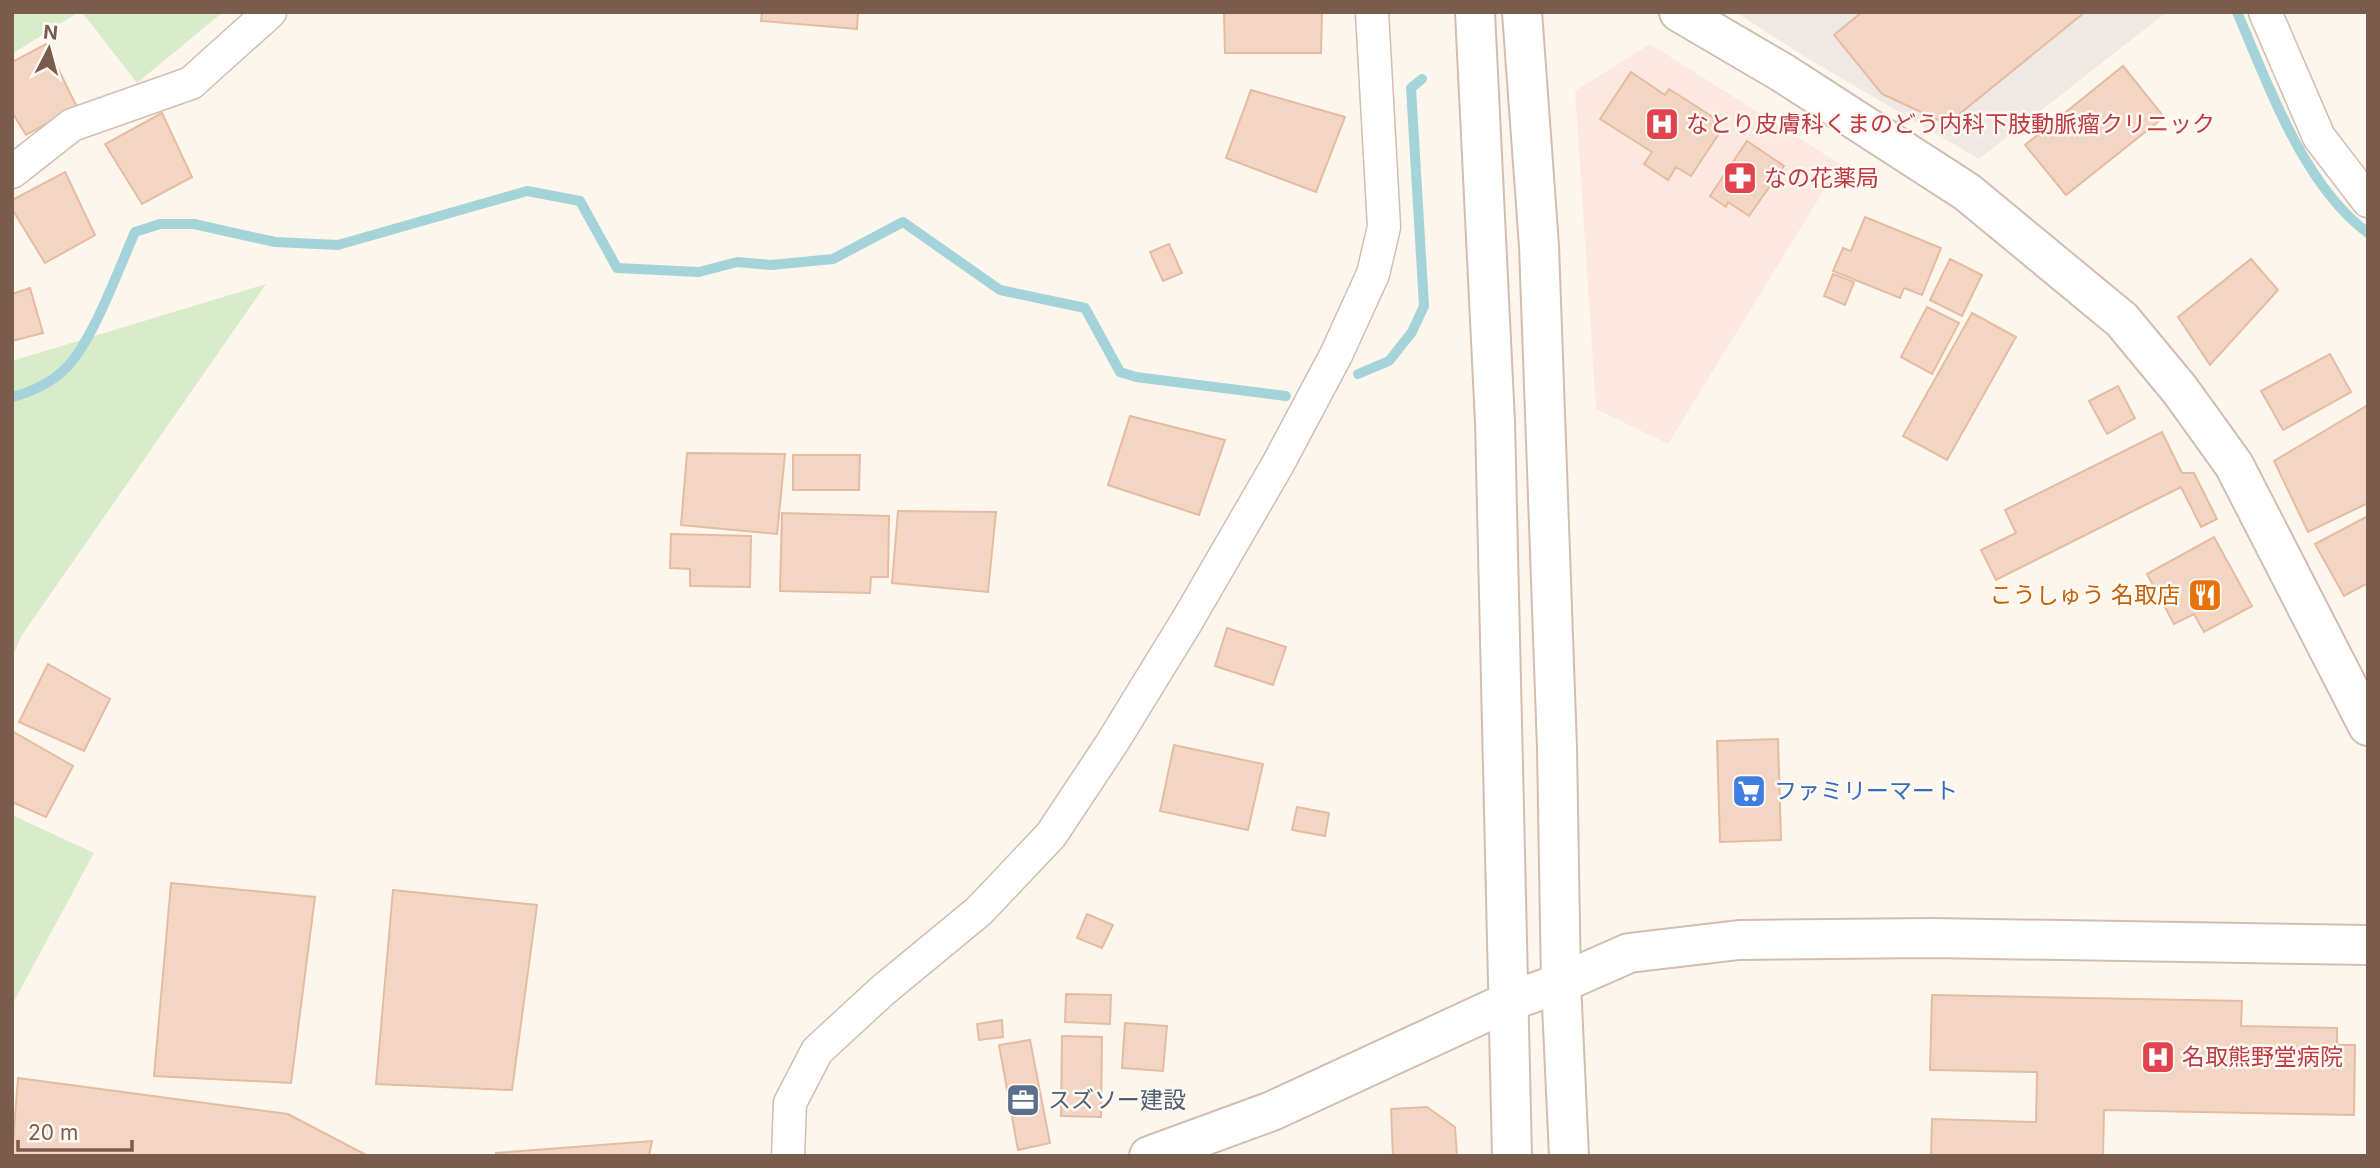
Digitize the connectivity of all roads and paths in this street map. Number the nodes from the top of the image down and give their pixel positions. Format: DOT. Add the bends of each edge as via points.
graph roads {
  1 [pos="270,12"];
  2 [pos="1372,12"];
  3 [pos="1475,12"];
  4 [pos="1522,12"];
  5 [pos="1679,12"];
  6 [pos="2265,12"];
  7 [pos="12,172"];
  8 [pos="2368,201"];
  9 [pos="2368,726"];
  10 [pos="2368,945"];
  11 [pos="1561,983"];
  12 [pos="1510,1001"];
  13 [pos="788,1156"];
  14 [pos="1149,1156"];
  15 [pos="1512,1156"];
  16 [pos="1569,1156"];
  1 -- 7 [label="street" via="191,83 72,125"];
  2 -- 13 [label="street" via="1384,227 1373,274 1336,355 1187,621 1051,835 979,911 817,1051 790,1103"];
  3 -- 12 [label="street" via="1495,422"];
  4 -- 11 [label="street" via="1539,246"];
  5 -- 9 [label="street" via="1967,192 2122,320 2234,465"];
  6 -- 8 [label="street" via="2319,138"];
  10 -- 11 [label="street" via="1931,938 1739,940 1629,953"];
  11 -- 12 [label="street"];
  11 -- 16 [label="street"];
  12 -- 14 [label="street" via="1272,1111"];
  12 -- 15 [label="street"];
}
